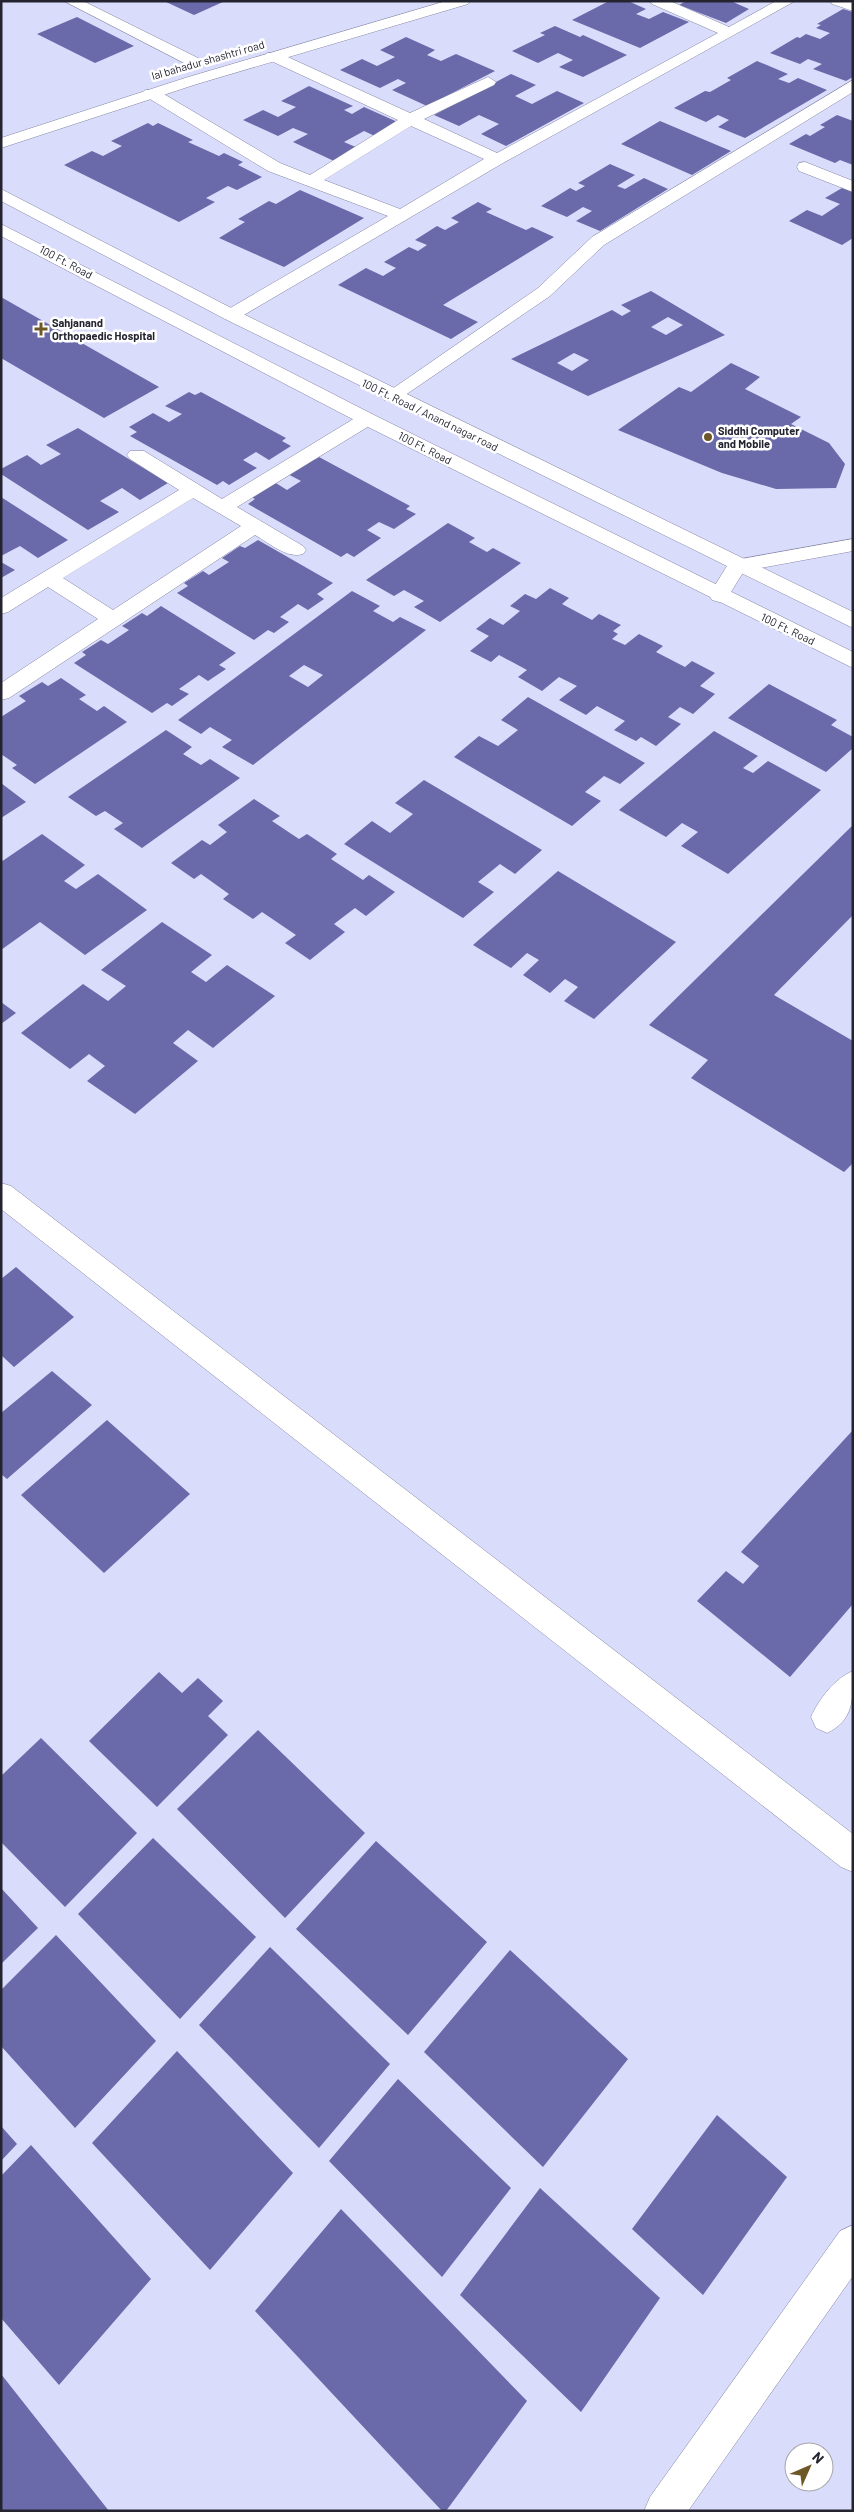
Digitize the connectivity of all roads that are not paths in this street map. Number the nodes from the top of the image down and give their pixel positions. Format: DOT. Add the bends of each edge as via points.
graph roads {
  1 [pos="71,1"];
  2 [pos="416,1"];
  3 [pos="462,1"];
  4 [pos="657,1"];
  5 [pos="788,1"];
  6 [pos="837,1"];
  7 [pos="853,7"];
  8 [pos="728,32"];
  9 [pos="273,56"];
  10 [pos="196,63"];
  11 [pos="176,69"];
  12 [pos="488,82"];
  13 [pos="853,85"];
  14 [pos="151,93"];
  15 [pos="411,119"];
  16 [pos="1,143"];
  17 [pos="497,159"];
  18 [pos="805,167"];
  19 [pos="310,181"];
  20 [pos="853,187"];
  21 [pos="6,197"];
  22 [pos="401,215"];
  23 [pos="1,228"];
  24 [pos="231,316"];
  25 [pos="391,396"];
  26 [pos="367,419"];
  27 [pos="138,455"];
  28 [pos="193,490"];
  29 [pos="223,507"];
  30 [pos="255,526"];
  31 [pos="853,545"];
  32 [pos="296,550"];
  33 [pos="738,566"];
  34 [pos="48,578"];
  35 [pos="719,595"];
  36 [pos="1,608"];
  37 [pos="113,618"];
  38 [pos="853,621"];
  39 [pos="853,661"];
  40 [pos="1,693"];
  41 [pos="1,1194"];
  42 [pos="853,1686"];
  43 [pos="827,1718"];
  44 [pos="853,1854"];
  45 [pos="853,2244"];
  46 [pos="664,2511"];
  1 -- 10 [label="main road"];
  2 -- 10 [label="main road, lal bahadur shashtri road"];
  3 -- 9 [label="main road"];
  4 -- 8 [label="main road"];
  5 -- 8 [label="main road"];
  6 -- 7 [label="main road"];
  8 -- 17 [label="main road"];
  9 -- 14 [label="main road"];
  9 -- 15 [label="main road"];
  10 -- 11 [label="main road, lal bahadur shashtri road"];
  12 -- 15 [label="main road"];
  13 -- 25 [label="main road" via="598,241 544,292"];
  14 -- 16 [label="main road"];
  14 -- 19 [label="main road" via="274,168"];
  15 -- 17 [label="main road"];
  15 -- 19 [label="main road"];
  17 -- 22 [label="main road"];
  18 -- 20 [label="main road"];
  19 -- 22 [label="main road"];
  21 -- 24 [label="main road, 100 Ft. Road / Anand nagar road"];
  22 -- 24 [label="main road"];
  23 -- 26 [label="main road, 100 Ft. Road"];
  24 -- 25 [label="main road, 100 Ft. Road / Anand nagar road"];
  25 -- 33 [label="main road, 100 Ft. Road / Anand nagar road"];
  26 -- 29 [label="main road"];
  26 -- 35 [label="main road, 100 Ft. Road"];
  27 -- 28 [label="main road"];
  28 -- 29 [label="main road"];
  28 -- 34 [label="main road"];
  29 -- 30 [label="main road"];
  30 -- 32 [label="main road"];
  30 -- 37 [label="main road"];
  31 -- 33 [label="main road"];
  33 -- 35 [label="main road"];
  33 -- 38 [label="main road, 100 Ft. Road / Anand nagar road"];
  34 -- 36 [label="main road"];
  34 -- 37 [label="main road"];
  35 -- 39 [label="main road, 100 Ft. Road"];
  37 -- 40 [label="main road"];
  41 -- 44 [label="main road"];
  42 -- 43 [label="main road"];
  45 -- 46 [label="main road"];
}
